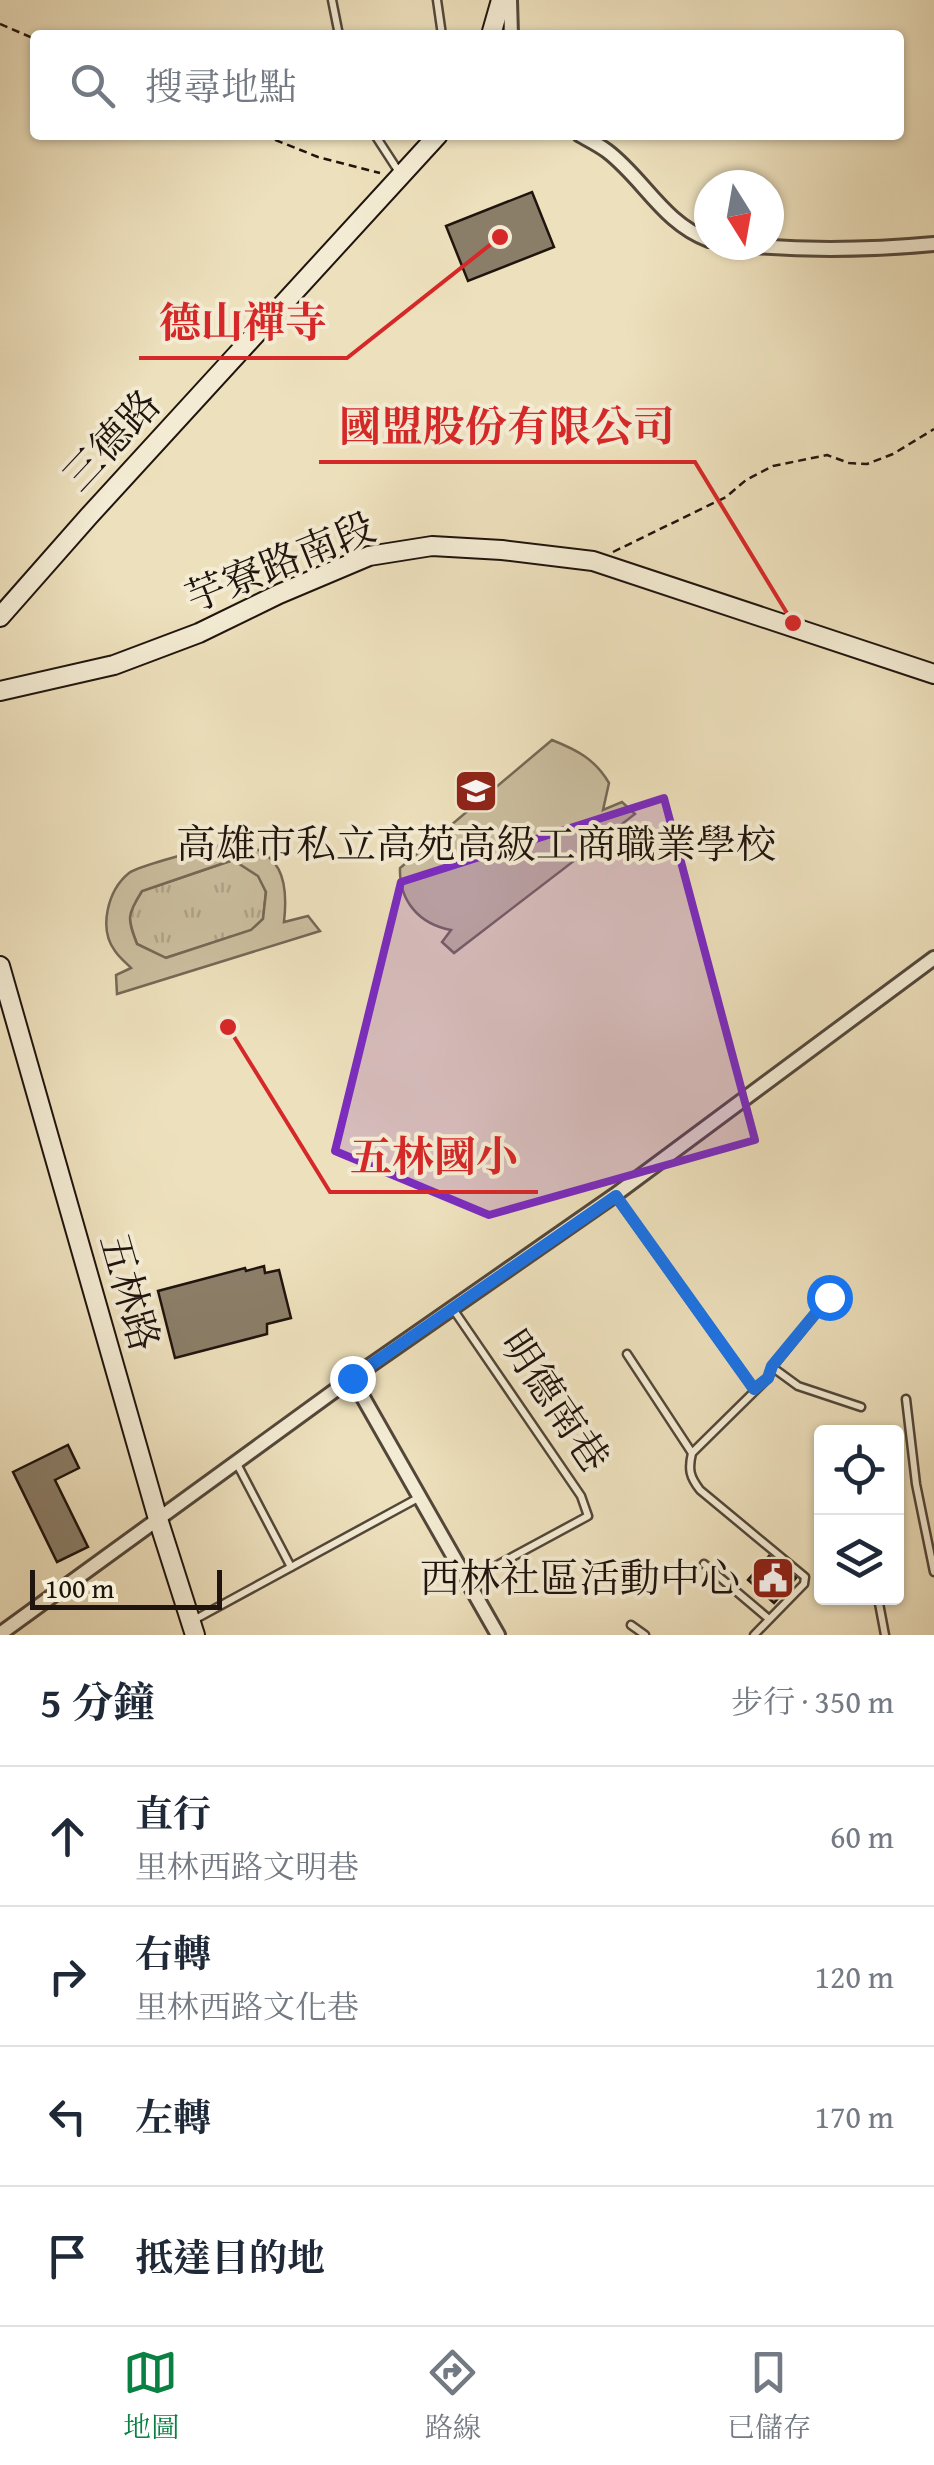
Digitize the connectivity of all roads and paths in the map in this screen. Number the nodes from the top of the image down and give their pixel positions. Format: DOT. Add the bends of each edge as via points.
graph roads {
  1 [pos="332,0"];
  2 [pos="437,0"];
  3 [pos="501,0"];
  4 [pos="510,0"];
  5 [pos="0,24"];
  6 [pos="338,30"];
  7 [pos="441,30"];
  8 [pos="492,30"];
  9 [pos="512,30"];
  10 [pos="30,38"];
  11 [pos="276,140"];
  12 [pos="378,140"];
  13 [pos="434,140"];
  14 [pos="589,140"];
  15 [pos="402,177"];
  16 [pos="694,235"];
  17 [pos="934,244"];
  18 [pos="784,249"];
  19 [pos="934,428"];
  20 [pos="593,561"];
  21 [pos="0,618"];
  22 [pos="934,674"];
  23 [pos="0,691"];
  24 [pos="934,958"];
  25 [pos="0,966"];
  26 [pos="616,1196"];
  27 [pos="829,1297"];
  28 [pos="452,1308"];
  29 [pos="627,1354"];
  30 [pos="772,1366"];
  31 [pos="352,1378"];
  32 [pos="754,1389"];
  33 [pos="906,1399"];
  34 [pos="861,1407"];
  35 [pos="692,1453"];
  36 [pos="236,1462"];
  37 [pos="419,1498"];
  38 [pos="158,1518"];
  39 [pos="704,1564"];
  40 [pos="291,1567"];
  41 [pos="934,1572"];
  42 [pos="466,1582"];
  43 [pos="879,1605"];
  44 [pos="769,1619"];
  45 [pos="632,1625"];
  46 [pos="193,1628"];
  47 [pos="0,1634"];
  48 [pos="498,1635"];
  49 [pos="645,1635"];
  50 [pos="754,1635"];
  51 [pos="885,1635"];
  1 -- 6 [label="lane"];
  2 -- 7 [label="lane"];
  3 -- 8 [label="street"];
  4 -- 9 [label="street"];
  5 -- 10 [label="path"];
  11 -- 15 [label="path"];
  12 -- 15 [label="lane"];
  13 -- 15 [label="street, 三德路"];
  14 -- 16 [label="street"];
  15 -- 21 [label="street, 三德路"];
  17 -- 18 [label="street"];
  19 -- 20 [label="path" via="868,464 827,455 774,466 726,497"];
  20 -- 22 [label="street, 芋寮路南段"];
  20 -- 23 [label="street, 芋寮路南段" via="432,546 369,556 114,666"];
  24 -- 26 [label="street"];
  25 -- 38 [label="street, 五林路"];
  26 -- 28 [label="street"];
  26 -- 32 [label="lane"];
  27 -- 30 [label="lane"];
  28 -- 31 [label="street"];
  28 -- 42 [label="lane, 明德南巷" via="581,1496 588,1516"];
  29 -- 35 [label="lane"];
  30 -- 32 [label="lane"];
  30 -- 34 [label="lane" via="798,1386"];
  31 -- 36 [label="street"];
  31 -- 37 [label="street"];
  32 -- 35 [label="lane"];
  33 -- 41 [label="lane"];
  35 -- 44 [label="lane" via="689,1470 700,1490 805,1577"];
  36 -- 38 [label="street"];
  36 -- 40 [label="lane"];
  37 -- 40 [label="lane"];
  37 -- 42 [label="street"];
  38 -- 46 [label="street, 五林路"];
  38 -- 47 [label="street"];
  39 -- 44 [label="lane"];
  40 -- 46 [label="lane"];
  42 -- 48 [label="street"];
  43 -- 51 [label="lane"];
  44 -- 50 [label="lane"];
  45 -- 49 [label="lane"];
}
